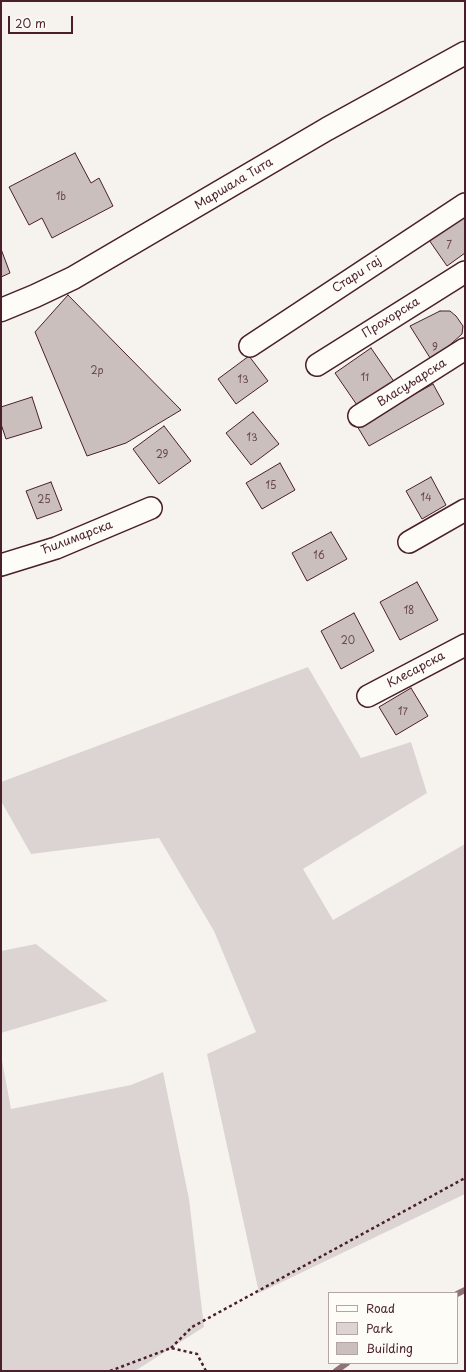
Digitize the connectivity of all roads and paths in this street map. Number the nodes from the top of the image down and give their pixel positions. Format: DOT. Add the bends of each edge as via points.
graph roads {
  1 [pos="465,53"];
  2 [pos="465,204"];
  3 [pos="465,272"];
  4 [pos="1,310"];
  5 [pos="250,346"];
  6 [pos="465,349"];
  7 [pos="317,365"];
  8 [pos="359,416"];
  9 [pos="151,508"];
  10 [pos="465,510"];
  11 [pos="409,542"];
  12 [pos="1,565"];
  13 [pos="465,645"];
  14 [pos="368,696"];
  15 [pos="465,1178"];
  16 [pos="171,1348"];
  17 [pos="110,1371"];
  18 [pos="206,1371"];
  1 -- 4 [label="street, Маршала Тита" via="327,129 73,278"];
  2 -- 5 [label="street, Стари гај"];
  3 -- 7 [label="street, Прохорска"];
  6 -- 8 [label="street, Власуљарска"];
  9 -- 12 [label="street, Ћилимарска" via="56,548"];
  10 -- 11 [label="street"];
  13 -- 14 [label="street, Клесарска"];
  15 -- 16 [label="path" via="192,1327"];
  16 -- 17 [label="path"];
  16 -- 18 [label="path" via="197,1354"];
}
